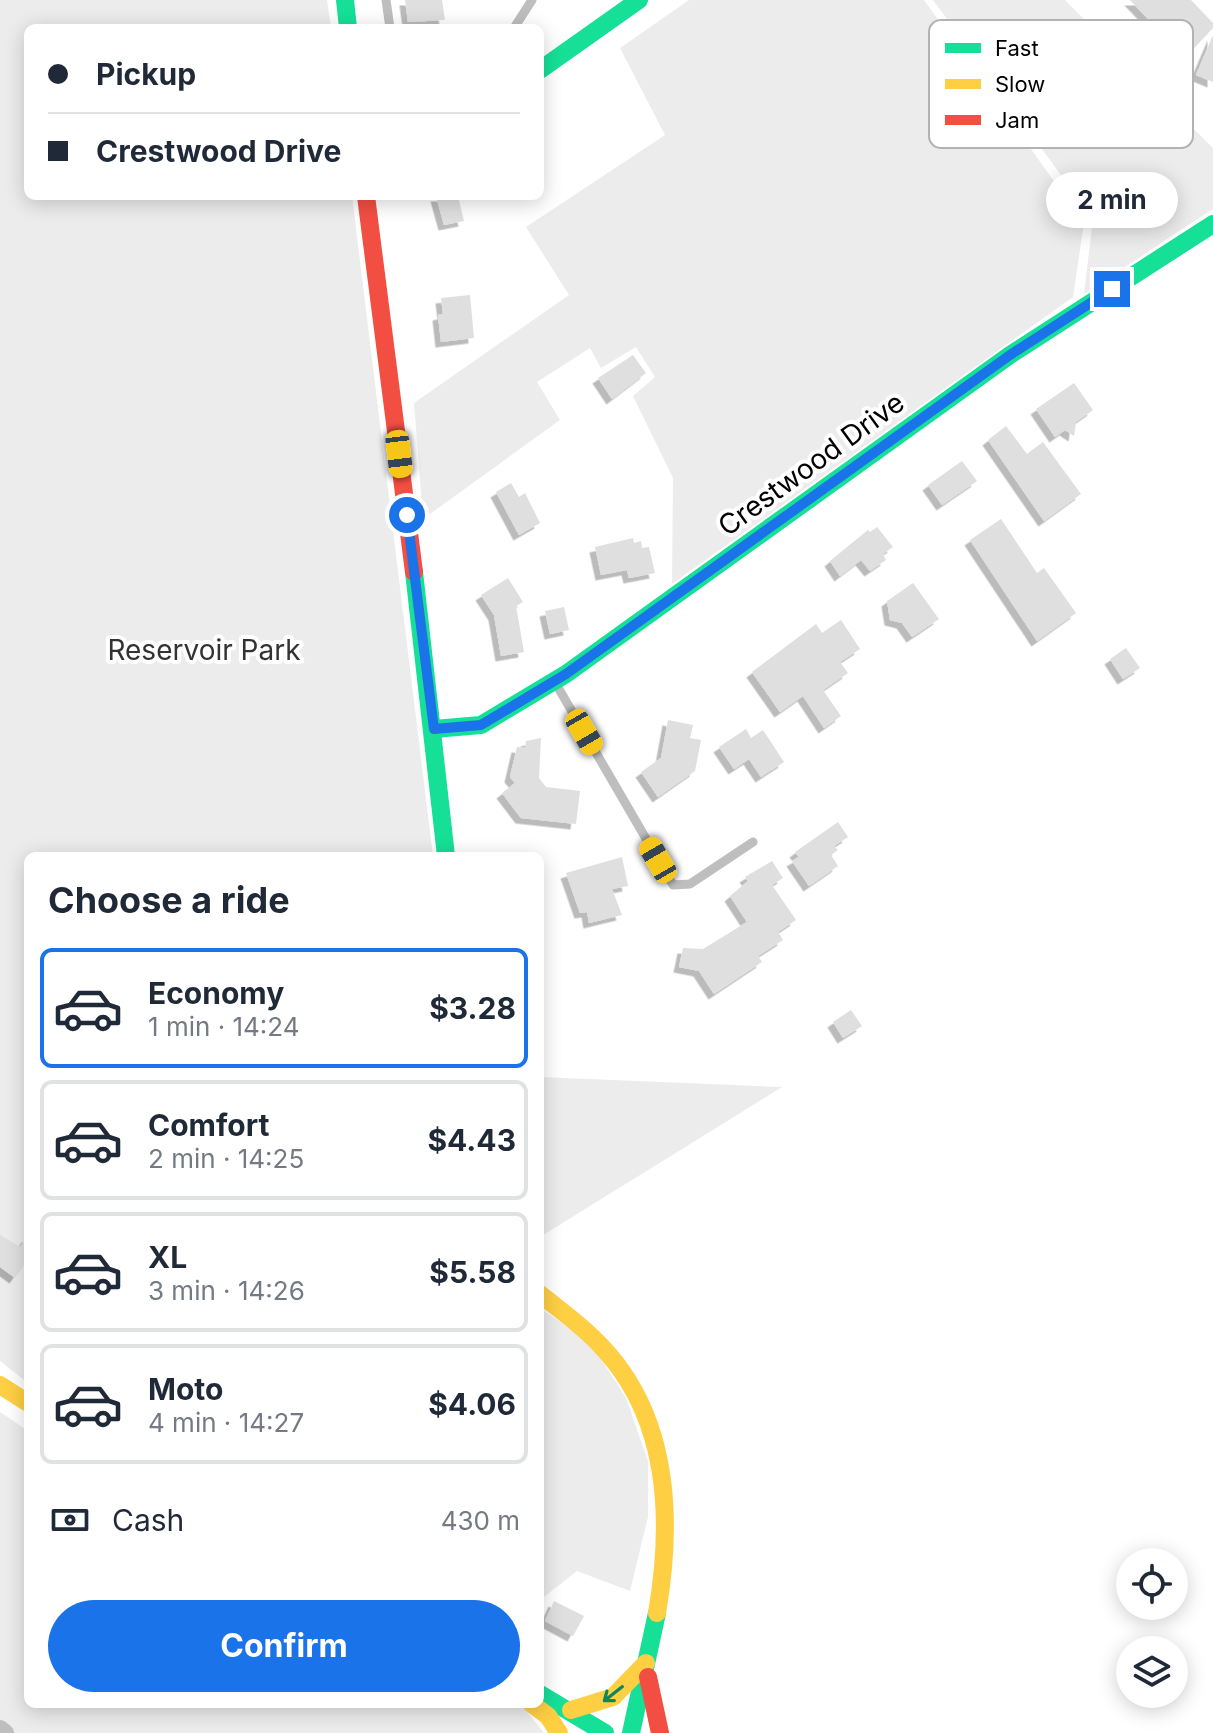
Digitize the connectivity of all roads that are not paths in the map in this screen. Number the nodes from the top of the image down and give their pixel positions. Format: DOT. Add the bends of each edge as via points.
graph roads {
  1 [pos="345,0"];
  2 [pos="386,0"];
  3 [pos="532,0"];
  4 [pos="639,0"];
  5 [pos="348,24"];
  6 [pos="389,24"];
  7 [pos="517,24"];
  8 [pos="544,67"];
  9 [pos="367,200"];
  10 [pos="1213,224"];
  11 [pos="554,681"];
  12 [pos="434,729"];
  13 [pos="753,842"];
  14 [pos="446,852"];
  15 [pos="544,1297"];
  16 [pos="0,1385"];
  17 [pos="24,1400"];
  18 [pos="646,1663"];
  19 [pos="544,1696"];
  20 [pos="537,1708"];
  21 [pos="571,1710"];
  22 [pos="0,1729"];
  23 [pos="5,1733"];
  24 [pos="559,1733"];
  25 [pos="605,1733"];
  26 [pos="631,1733"];
  27 [pos="660,1733"];
  1 -- 5 [label="main road"];
  2 -- 6 [label="lane"];
  3 -- 7 [label="lane"];
  4 -- 8 [label="main road"];
  9 -- 12 [label="main road"];
  10 -- 11 [label="main road, Crestwood Drive" via="1010,355"];
  11 -- 12 [label="main road, Crestwood Drive" via="481,725"];
  11 -- 13 [label="lane" via="673,885 690,884"];
  12 -- 14 [label="main road"];
  15 -- 18 [label="main road" via="608,1353 641,1401 663,1457 669,1490 667,1554"];
  16 -- 17 [label="main road"];
  18 -- 21 [label="main road, one-way" via="613,1697"];
  18 -- 26 [label="main road"];
  18 -- 27 [label="main road"];
  19 -- 21 [label="main road"];
  20 -- 24 [label="main road"];
  21 -- 25 [label="main road"];
  22 -- 23 [label="street"];
}
